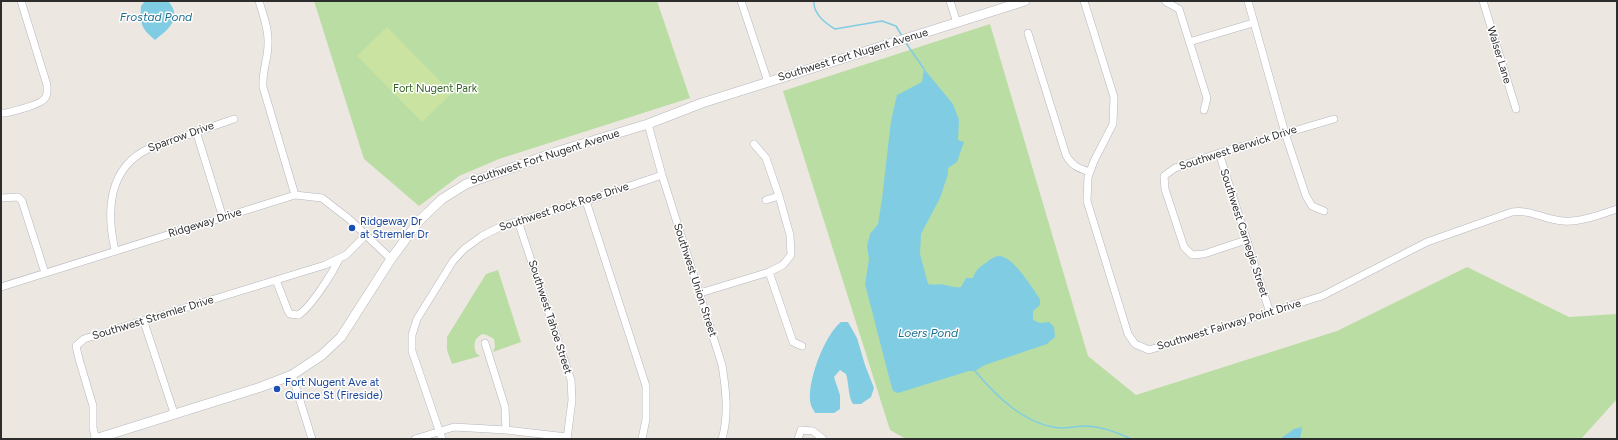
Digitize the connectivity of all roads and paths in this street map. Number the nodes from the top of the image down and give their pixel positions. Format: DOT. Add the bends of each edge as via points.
graph roads {
  1 [pos="21,1"];
  2 [pos="259,1"];
  3 [pos="741,1"];
  4 [pos="950,1"];
  5 [pos="1025,1"];
  6 [pos="1084,1"];
  7 [pos="1248,1"];
  8 [pos="1484,1"];
  9 [pos="1166,2"];
  10 [pos="957,23"];
  11 [pos="1253,23"];
  12 [pos="1028,34"];
  13 [pos="1189,42"];
  14 [pos="768,82"];
  15 [pos="1516,109"];
  16 [pos="1204,110"];
  17 [pos="1,114"];
  18 [pos="234,119"];
  19 [pos="1334,119"];
  20 [pos="648,124"];
  21 [pos="196,131"];
  22 [pos="1285,133"];
  23 [pos="754,144"];
  24 [pos="1219,153"];
  25 [pos="1090,172"];
  26 [pos="662,175"];
  27 [pos="295,194"];
  28 [pos="779,196"];
  29 [pos="1,198"];
  30 [pos="766,200"];
  31 [pos="586,201"];
  32 [pos="1617,209"];
  33 [pos="1324,211"];
  34 [pos="223,218"];
  35 [pos="518,221"];
  36 [pos="366,235"];
  37 [pos="1246,240"];
  38 [pos="115,250"];
  39 [pos="339,259"];
  40 [pos="391,259"];
  41 [pos="769,272"];
  42 [pos="45,273"];
  43 [pos="276,280"];
  44 [pos="1,286"];
  45 [pos="700,293"];
  46 [pos="1270,313"];
  47 [pos="144,322"];
  48 [pos="485,344"];
  49 [pos="802,346"];
  50 [pos="292,375"];
  51 [pos="174,413"];
  52 [pos="506,430"];
  53 [pos="441,435"];
  54 [pos="567,438"];
  55 [pos="96,439"];
  56 [pos="312,439"];
  57 [pos="415,439"];
  58 [pos="642,439"];
  59 [pos="722,439"];
  60 [pos="798,439"];
  61 [pos="823,439"];
  1 -- 17 [label="street" via="47,85 47,93 46,98 40,103"];
  2 -- 27 [label="street" via="268,37 262,72 263,87"];
  3 -- 14 [label="street"];
  4 -- 10 [label="street"];
  5 -- 10 [label="street, Southwest Fort Nugent Avenue"];
  6 -- 25 [label="street, Southwest Fairway Point Drive" via="1114,98 1114,124"];
  7 -- 11 [label="street"];
  8 -- 15 [label="street, Walser Lane"];
  9 -- 13 [label="street" via="1179,9"];
  10 -- 14 [label="street, Southwest Fort Nugent Avenue"];
  11 -- 13 [label="street"];
  11 -- 22 [label="street"];
  12 -- 25 [label="street" via="1066,155 1076,168"];
  13 -- 16 [label="street" via="1207,98"];
  14 -- 20 [label="street, Southwest Fort Nugent Avenue"];
  18 -- 21 [label="street, Sparrow Drive"];
  19 -- 22 [label="street, Southwest Berwick Drive"];
  20 -- 26 [label="street, Southwest Union Street"];
  20 -- 40 [label="street, Southwest Fort Nugent Avenue" via="466,184 442,199 419,221"];
  21 -- 34 [label="street"];
  21 -- 38 [label="street, Sparrow Drive" via="144,150 124,168 115,183 110,202"];
  22 -- 24 [label="street, Southwest Berwick Drive"];
  22 -- 33 [label="street" via="1306,196 1312,206"];
  23 -- 28 [label="street" via="766,158"];
  24 -- 37 [label="street, Southwest Carnegie Street"];
  24 -- 37 [label="street, Southwest Berwick Drive" via="1175,168 1164,176 1165,189 1184,247 1192,255 1204,254"];
  25 -- 46 [label="street, Southwest Fairway Point Drive" via="1087,201 1128,334 1135,344 1149,350"];
  26 -- 31 [label="street, Southwest Rock Rose Drive"];
  26 -- 45 [label="street, Southwest Union Street"];
  27 -- 34 [label="street, Ridgeway Drive"];
  27 -- 36 [label="street, Ridgeway Drive" via="322,198"];
  28 -- 30 [label="street"];
  28 -- 41 [label="street" via="790,235 790,255 783,265"];
  29 -- 42 [label="street" via="12,196 22,201"];
  31 -- 35 [label="street, Southwest Rock Rose Drive"];
  31 -- 58 [label="street" via="646,386 646,419"];
  32 -- 46 [label="street, Southwest Fairway Point Drive" via="1564,222 1529,212 1512,212 1432,239 1322,296"];
  34 -- 38 [label="street, Ridgeway Drive"];
  35 -- 53 [label="street, Southwest Rock Rose Drive" via="482,236 464,249 453,261 417,319 412,335 412,351"];
  35 -- 54 [label="street, Southwest Tahoe Street" via="571,380 572,400"];
  36 -- 39 [label="street, Southwest Stremler Drive"];
  36 -- 40 [label="street, Ridgeway Drive"];
  37 -- 46 [label="street, Southwest Carnegie Street"];
  38 -- 42 [label="street, Ridgeway Drive"];
  39 -- 43 [label="street, Southwest Stremler Drive"];
  39 -- 43 [label="street, Southwest Stremler Drive" via="305,310 298,315 290,314 288,311"];
  40 -- 50 [label="street, Southwest Fort Nugent Avenue" via="341,337 322,355"];
  41 -- 45 [label="street"];
  41 -- 49 [label="street" via="794,342"];
  42 -- 44 [label="street, Ridgeway Drive"];
  43 -- 47 [label="street, Southwest Stremler Drive"];
  45 -- 59 [label="street, Southwest Union Street" via="725,383 726,424"];
  47 -- 51 [label="street"];
  47 -- 55 [label="street, Southwest Stremler Drive" via="84,339 76,346 93,406"];
  48 -- 52 [label="street" via="505,407"];
  50 -- 51 [label="street, Southwest Fort Nugent Avenue"];
  50 -- 56 [label="street"];
  51 -- 55 [label="street, Southwest Fort Nugent Avenue"];
  52 -- 53 [label="street" via="454,427"];
  52 -- 54 [label="street"];
  53 -- 57 [label="street"];
  60 -- 61 [label="street" via="801,430 813,431"];
}
